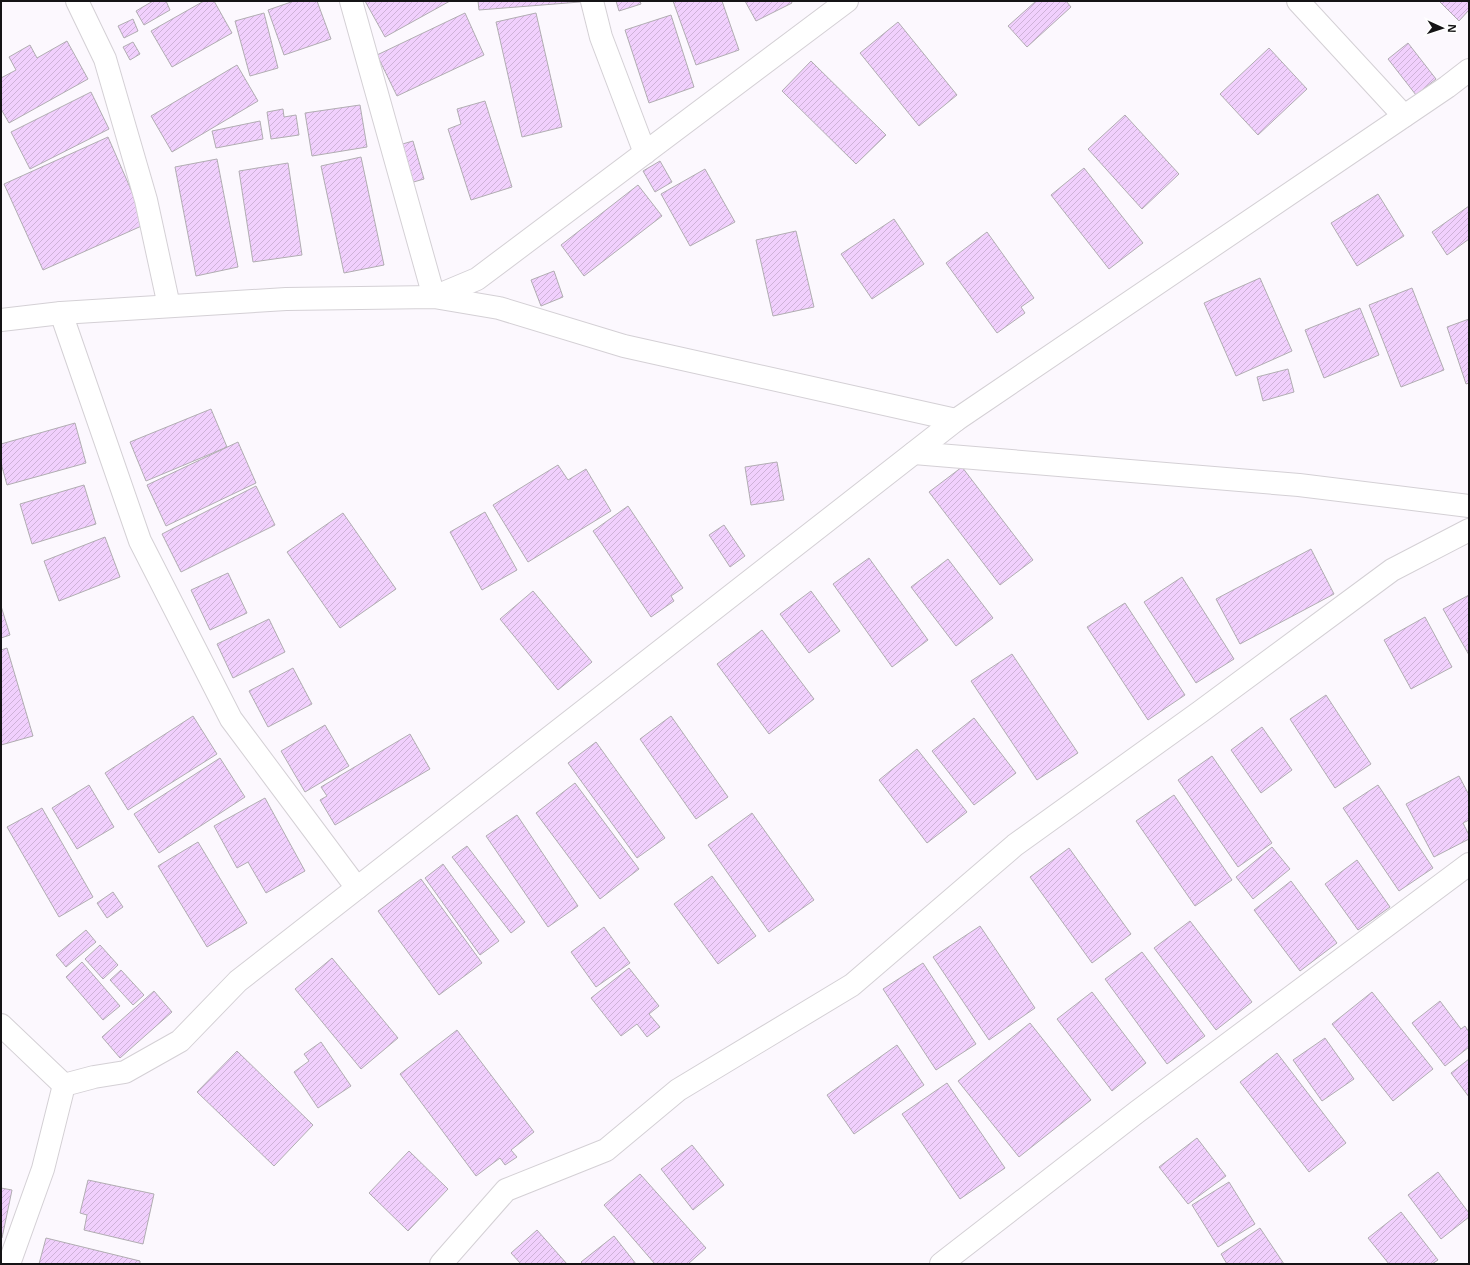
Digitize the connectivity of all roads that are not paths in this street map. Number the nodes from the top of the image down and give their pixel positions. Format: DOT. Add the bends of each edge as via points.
graph roads {
  1 [pos="77,1"];
  2 [pos="351,1"];
  3 [pos="592,1"];
  4 [pos="846,1"];
  5 [pos="1298,1"];
  6 [pos="1469,70"];
  7 [pos="1404,116"];
  8 [pos="645,153"];
  9 [pos="434,297"];
  10 [pos="169,306"];
  11 [pos="61,313"];
  12 [pos="1,320"];
  13 [pos="956,420"];
  14 [pos="914,453"];
  15 [pos="1469,506"];
  16 [pos="1469,530"];
  17 [pos="1469,864"];
  18 [pos="357,888"];
  19 [pos="1,1024"];
  20 [pos="64,1086"];
  21 [pos="9,1264"];
  22 [pos="441,1264"];
  23 [pos="941,1264"];
  1 -- 10 [label="street" via="105,59 146,200"];
  2 -- 9 [label="street"];
  3 -- 8 [label="street" via="601,36"];
  4 -- 8 [label="street"];
  5 -- 7 [label="street"];
  6 -- 7 [label="street"];
  7 -- 13 [label="street"];
  8 -- 9 [label="street" via="477,279"];
  9 -- 10 [label="street" via="286,299"];
  9 -- 13 [label="street" via="499,308 624,346"];
  10 -- 11 [label="street"];
  11 -- 12 [label="street"];
  11 -- 18 [label="street" via="140,541 231,719"];
  13 -- 14 [label="street"];
  14 -- 15 [label="street" via="1300,484"];
  14 -- 18 [label="street"];
  16 -- 22 [label="street" via="1392,570 1015,844 852,985 678,1090 606,1150 506,1190"];
  17 -- 23 [label="street" via="1137,1112"];
  18 -- 20 [label="street" via="238,981 180,1041 125,1072 94,1077"];
  19 -- 20 [label="street"];
  20 -- 21 [label="street" via="43,1168"];
}
